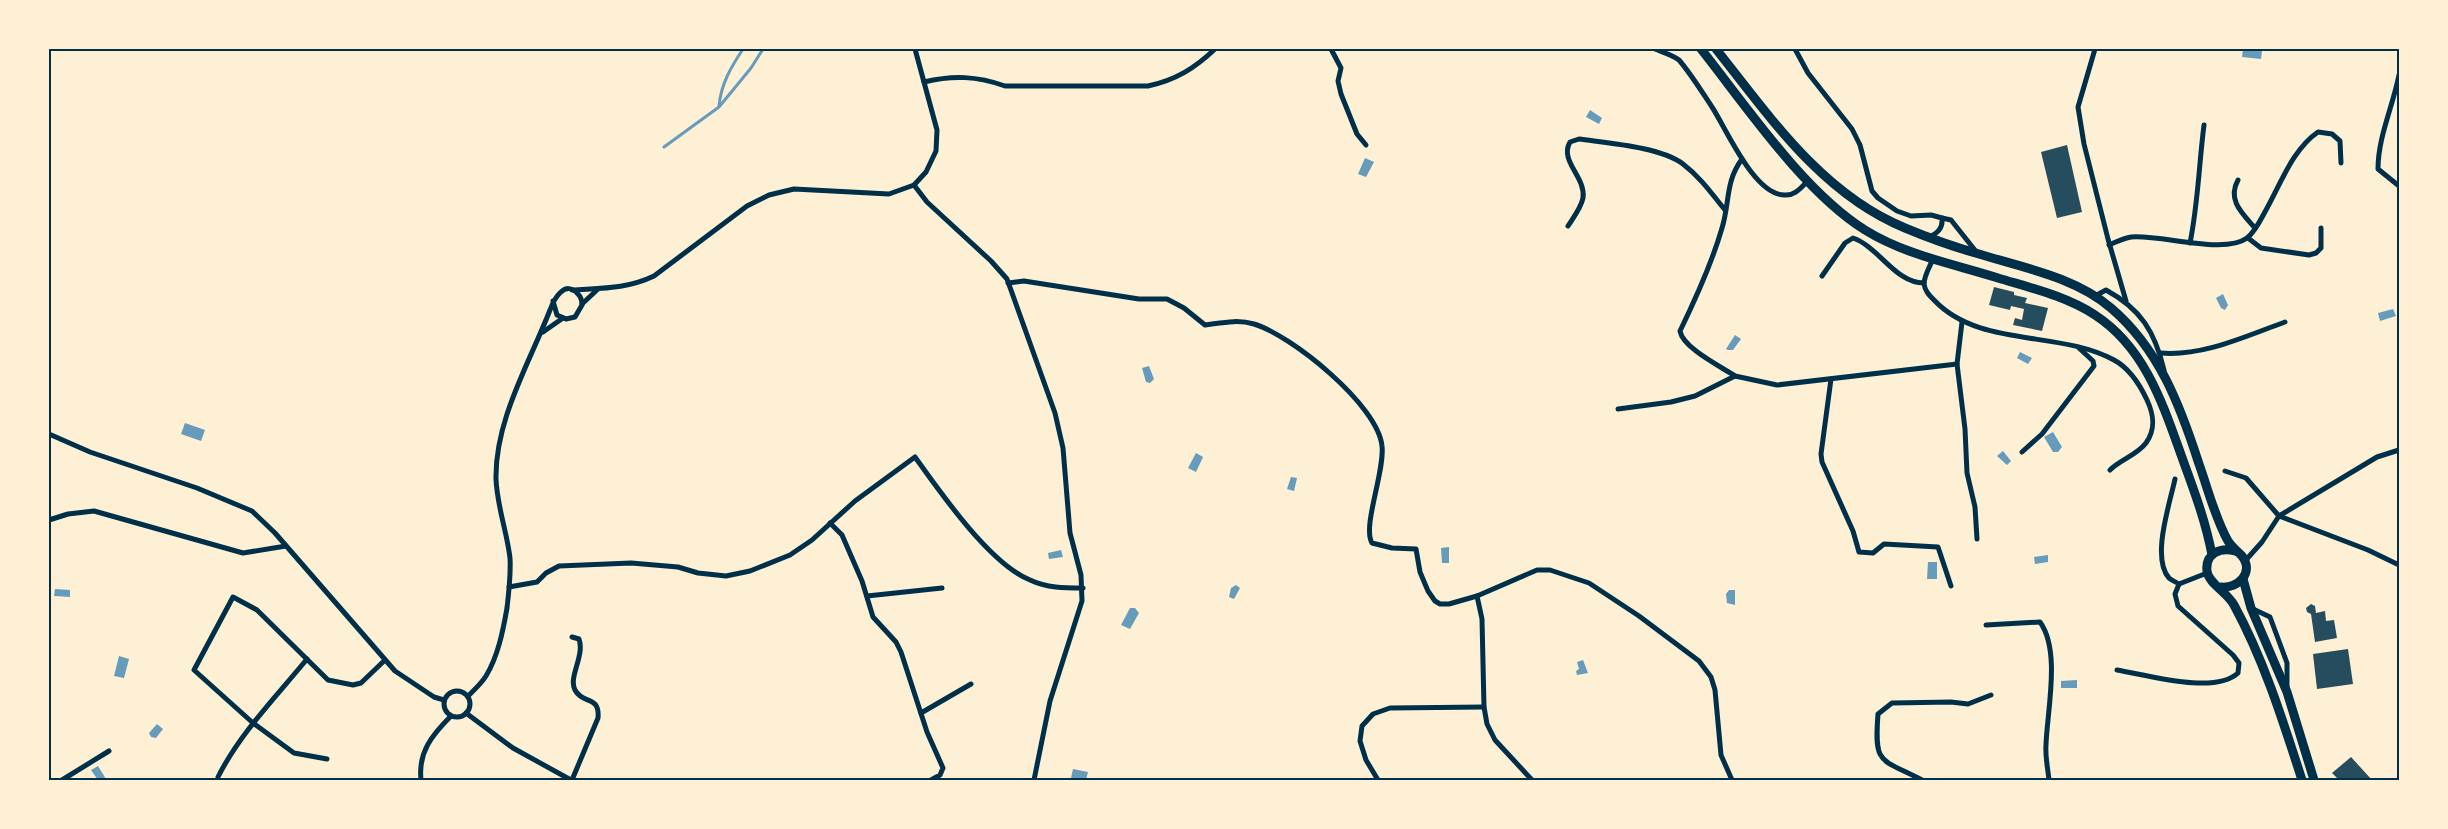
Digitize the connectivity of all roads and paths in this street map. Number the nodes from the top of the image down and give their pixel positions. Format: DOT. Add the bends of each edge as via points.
graph roads {
  1 [pos="915,49"];
  2 [pos="1215,49"];
  3 [pos="1331,49"];
  4 [pos="1655,49"];
  5 [pos="1701,49"];
  6 [pos="1716,49"];
  7 [pos="1795,49"];
  8 [pos="2095,49"];
  9 [pos="2399,75"];
  10 [pos="924,82"];
  11 [pos="2204,125"];
  12 [pos="1366,146"];
  13 [pos="1742,159"];
  14 [pos="2341,163"];
  15 [pos="2238,180"];
  16 [pos="1808,181"];
  17 [pos="914,185"];
  18 [pos="2399,186"];
  19 [pos="1725,210"];
  20 [pos="1942,218"];
  21 [pos="1568,226"];
  22 [pos="2255,228"];
  23 [pos="2321,228"];
  24 [pos="1929,238"];
  25 [pos="2248,238"];
  26 [pos="2190,243"];
  27 [pos="2110,245"];
  28 [pos="1978,254"];
  29 [pos="1932,259"];
  30 [pos="1822,276"];
  31 [pos="1008,283"];
  32 [pos="1924,283"];
  33 [pos="599,288"];
  34 [pos="572,290"];
  35 [pos="2095,296"];
  36 [pos="553,301"];
  37 [pos="2126,301"];
  38 [pos="582,304"];
  39 [pos="564,318"];
  40 [pos="1962,322"];
  41 [pos="2285,322"];
  42 [pos="541,334"];
  43 [pos="2076,347"];
  44 [pos="2160,353"];
  45 [pos="1957,364"];
  46 [pos="2164,373"];
  47 [pos="1735,376"];
  48 [pos="1831,379"];
  49 [pos="1618,409"];
  50 [pos="49,434"];
  51 [pos="2399,450"];
  52 [pos="2022,452"];
  53 [pos="2110,470"];
  54 [pos="2225,471"];
  55 [pos="2175,479"];
  56 [pos="2279,516"];
  57 [pos="49,520"];
  58 [pos="830,523"];
  59 [pos="1977,539"];
  60 [pos="286,546"];
  61 [pos="2235,551"];
  62 [pos="2212,555"];
  63 [pos="2244,561"];
  64 [pos="2399,566"];
  65 [pos="2207,573"];
  66 [pos="2243,579"];
  67 [pos="2179,584"];
  68 [pos="1951,586"];
  69 [pos="510,587"];
  70 [pos="2221,587"];
  71 [pos="942,588"];
  72 [pos="1083,588"];
  73 [pos="867,596"];
  74 [pos="1477,596"];
  75 [pos="2251,608"];
  76 [pos="1986,625"];
  77 [pos="572,637"];
  78 [pos="307,659"];
  79 [pos="385,660"];
  80 [pos="2117,670"];
  81 [pos="971,684"];
  82 [pos="2287,692"];
  83 [pos="1991,695"];
  84 [pos="468,696"];
  85 [pos="444,700"];
  86 [pos="1484,708"];
  87 [pos="466,713"];
  88 [pos="921,713"];
  89 [pos="451,716"];
  90 [pos="253,723"];
  91 [pos="109,751"];
  92 [pos="327,759"];
  93 [pos="218,776"];
  94 [pos="62,780"];
  95 [pos="421,780"];
  96 [pos="572,780"];
  97 [pos="931,780"];
  98 [pos="1034,780"];
  99 [pos="1378,780"];
  100 [pos="1532,780"];
  101 [pos="1732,780"];
  102 [pos="1922,780"];
  103 [pos="2049,780"];
  104 [pos="2302,780"];
  105 [pos="2314,780"];
  1 -- 10 [label="street"];
  2 -- 10 [label="street" via="1197,66 1176,78 1148,86 1005,86 984,79 956,76"];
  3 -- 12 [label="street" via="1341,68 1340,94 1357,134"];
  4 -- 13 [label="street" via="1677,58"];
  5 -- 16 [label="main road"];
  6 -- 24 [label="main road" via="1817,170 1851,199 1885,219"];
  7 -- 20 [label="street" via="1808,73 1856,137 1872,190 1878,198 1910,216"];
  8 -- 27 [label="street" via="2078,107 2084,144"];
  9 -- 18 [label="street" via="2378,151 2378,169"];
  10 -- 17 [label="street" via="938,130 936,151 926,172"];
  11 -- 26 [label="street" via="2197,210"];
  13 -- 16 [label="street" via="1773,193 1795,194"];
  13 -- 19 [label="street" via="1733,172"];
  14 -- 22 [label="street" via="2340,141 2332,134 2318,132 2304,142"];
  15 -- 22 [label="street" via="2233,200"];
  16 -- 29 [label="main road" via="1842,214 1867,231"];
  17 -- 31 [label="street" via="927,202 991,261"];
  17 -- 33 [label="street" via="888,194 794,189 769,195 747,206 654,276 627,287"];
  19 -- 21 [label="street" via="1694,173 1681,163 1640,148 1579,139 1570,142 1567,156 1582,185 1583,196"];
  19 -- 47 [label="street" via="1723,226 1709,265 1680,331 1681,338 1688,345"];
  20 -- 24 [label="street" via="1941,228"];
  20 -- 28 [label="street" via="1951,220"];
  22 -- 25 [label="street"];
  23 -- 25 [label="street" via="2321,248 2309,255 2261,248"];
  24 -- 28 [label="main road"];
  25 -- 26 [label="street" via="2236,244"];
  26 -- 27 [label="street" via="2129,237"];
  27 -- 37 [label="street"];
  28 -- 35 [label="main road" via="2055,277"];
  29 -- 32 [label="street"];
  29 -- 62 [label="main road" via="2064,298 2096,315 2122,338 2138,356 2168,416"];
  30 -- 32 [label="street" via="1845,242 1853,238 1862,241 1905,278"];
  31 -- 72 [label="street" via="1055,413 1066,465 1070,533"];
  31 -- 74 [label="street" via="1024,282 1139,299 1167,299 1184,308 1205,326 1243,322 1274,332 1336,378 1354,396 1378,434 1382,444 1382,463 1370,527 1372,543 1416,549 1428,591 1440,604"];
  32 -- 40 [label="street" via="1926,291 1942,309"];
  33 -- 34 [label="street"];
  33 -- 38 [label="street"];
  34 -- 36 [label="street" via="562,290"];
  34 -- 38 [label="street" via="580,295"];
  35 -- 37 [label="street" via="2106,290"];
  35 -- 46 [label="main road" via="2132,327"];
  36 -- 39 [label="street" via="554,311"];
  36 -- 42 [label="street"];
  37 -- 44 [label="street" via="2145,322"];
  38 -- 39 [label="street" via="575,317"];
  39 -- 42 [label="street"];
  40 -- 43 [label="street"];
  40 -- 45 [label="street"];
  41 -- 44 [label="street" via="2214,346 2173,354"];
  42 -- 69 [label="street" via="517,389 498,454 497,498 510,558"];
  43 -- 52 [label="street" via="2093,361 2094,366 2042,434"];
  43 -- 53 [label="street" via="2115,360 2138,384 2153,416 2145,444"];
  44 -- 46 [label="street"];
  45 -- 48 [label="street"];
  45 -- 59 [label="street"];
  46 -- 61 [label="main road" via="2180,407 2227,539"];
  47 -- 48 [label="street" via="1776,386"];
  47 -- 49 [label="street" via="1695,396"];
  48 -- 68 [label="street" via="1822,462 1853,531 1856,548 1859,552 1873,553 1884,544 1938,547"];
  50 -- 60 [label="street" via="252,511"];
  51 -- 56 [label="street" via="2376,457"];
  54 -- 56 [label="street" via="2246,478"];
  55 -- 67 [label="street" via="2160,543 2168,578"];
  56 -- 63 [label="street" via="2262,542"];
  56 -- 64 [label="street" via="2368,550"];
  57 -- 60 [label="street" via="94,511 243,553"];
  58 -- 69 [label="street" via="790,555 750,571 726,576 631,563 559,566 537,582"];
  58 -- 72 [label="street" via="915,457 954,511 1006,566 1029,580 1052,588"];
  58 -- 73 [label="street" via="842,535"];
  60 -- 79 [label="street"];
  61 -- 62 [label="main road" via="2227,549"];
  61 -- 63 [label="main road"];
  62 -- 65 [label="main road" via="2207,563"];
  63 -- 66 [label="main road"];
  65 -- 67 [label="street"];
  65 -- 70 [label="main road" via="2214,584"];
  66 -- 70 [label="main road" via="2229,588"];
  66 -- 75 [label="main road"];
  67 -- 80 [label="street" via="2175,594 2178,606 2233,655 2239,663 2238,673 2232,679 2192,682"];
  69 -- 84 [label="street" via="496,656 486,676"];
  70 -- 104 [label="main road" via="2234,604 2265,674"];
  71 -- 73 [label="street"];
  72 -- 98 [label="street" via="1082,601 1050,701"];
  73 -- 88 [label="street" via="873,616 902,652"];
  74 -- 86 [label="street" via="1482,619"];
  74 -- 101 [label="street" via="1537,570 1550,570 1589,583 1639,616 1685,650 1709,673 1715,690 1721,755"];
  75 -- 82 [label="main road"];
  75 -- 82 [label="street" via="2270,617 2287,663"];
  76 -- 103 [label="street" via="2040,622 2046,630 2050,654 2046,746"];
  77 -- 96 [label="street" via="579,639 582,649 575,690 599,709"];
  78 -- 79 [label="street" via="328,680 353,685 361,683"];
  78 -- 90 [label="street"];
  78 -- 90 [label="street" via="256,610 233,598 194,670"];
  79 -- 85 [label="street" via="413,684"];
  81 -- 88 [label="street"];
  82 -- 105 [label="main road"];
  83 -- 102 [label="street" via="1968,704 1892,703 1878,714 1878,753 1892,766"];
  84 -- 85 [label="street" via="457,690"];
  84 -- 87 [label="street" via="470,705"];
  85 -- 89 [label="street" via="445,709"];
  86 -- 99 [label="street" via="1390,708 1373,714 1362,726 1360,741 1366,760"];
  86 -- 100 [label="street" via="1495,740"];
  87 -- 89 [label="street"];
  87 -- 96 [label="street" via="513,748"];
  88 -- 97 [label="street" via="943,768 940,776"];
  89 -- 95 [label="street" via="425,748"];
  90 -- 92 [label="street" via="294,753"];
  90 -- 93 [label="street"];
  91 -- 94 [label="street"];
}
